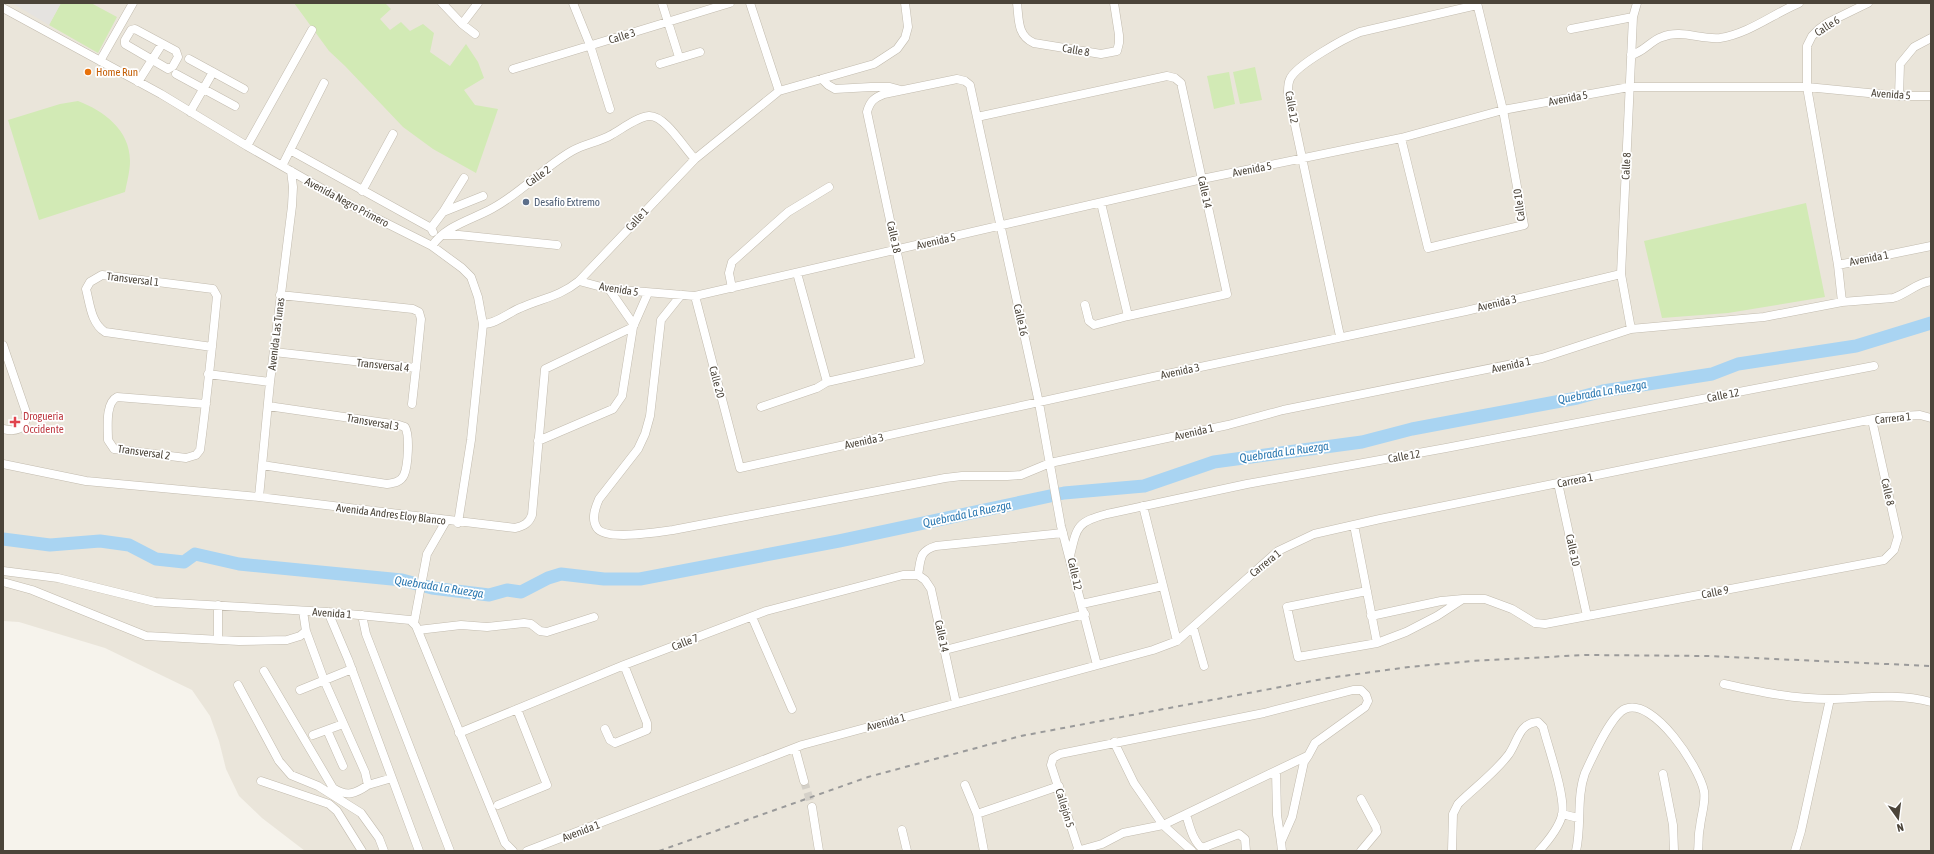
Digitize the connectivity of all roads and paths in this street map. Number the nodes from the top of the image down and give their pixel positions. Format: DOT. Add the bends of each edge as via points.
graph roads {
  1 [pos="133,3"];
  2 [pos="442,3"];
  3 [pos="478,3"];
  4 [pos="573,3"];
  5 [pos="662,3"];
  6 [pos="730,3"];
  7 [pos="750,3"];
  8 [pos="905,3"];
  9 [pos="1017,3"];
  10 [pos="1114,3"];
  11 [pos="1637,3"];
  12 [pos="1799,3"];
  13 [pos="1868,3"];
  14 [pos="1477,4"];
  15 [pos="3,8"];
  16 [pos="1633,18"];
  17 [pos="668,22"];
  18 [pos="462,24"];
  19 [pos="1571,29"];
  20 [pos="312,30"];
  21 [pos="475,34"];
  22 [pos="1931,38"];
  23 [pos="162,44"];
  24 [pos="590,46"];
  25 [pos="700,52"];
  26 [pos="1631,54"];
  27 [pos="679,57"];
  28 [pos="152,59"];
  29 [pos="189,59"];
  30 [pos="100,61"];
  31 [pos="660,64"];
  32 [pos="514,69"];
  33 [pos="213,72"];
  34 [pos="176,74"];
  35 [pos="822,79"];
  36 [pos="138,82"];
  37 [pos="324,83"];
  38 [pos="1630,87"];
  39 [pos="1807,87"];
  40 [pos="203,89"];
  41 [pos="244,89"];
  42 [pos="779,91"];
  43 [pos="904,91"];
  44 [pos="1898,96"];
  45 [pos="1931,96"];
  46 [pos="235,106"];
  47 [pos="610,109"];
  48 [pos="1503,110"];
  49 [pos="190,112"];
  50 [pos="977,117"];
  51 [pos="393,134"];
  52 [pos="1401,138"];
  53 [pos="248,146"];
  54 [pos="290,150"];
  55 [pos="694,159"];
  56 [pos="1303,159"];
  57 [pos="282,166"];
  58 [pos="290,171"];
  59 [pos="464,178"];
  60 [pos="1202,179"];
  61 [pos="829,187"];
  62 [pos="362,191"];
  63 [pos="483,196"];
  64 [pos="1101,203"];
  65 [pos="443,212"];
  66 [pos="1000,226"];
  67 [pos="431,228"];
  68 [pos="437,240"];
  69 [pos="557,245"];
  70 [pos="1931,246"];
  71 [pos="897,249"];
  72 [pos="1838,265"];
  73 [pos="797,273"];
  74 [pos="1621,274"];
  75 [pos="580,281"];
  76 [pos="1931,281"];
  77 [pos="732,288"];
  78 [pos="609,289"];
  79 [pos="648,293"];
  80 [pos="280,295"];
  81 [pos="681,295"];
  82 [pos="695,296"];
  83 [pos="1842,302"];
  84 [pos="1085,305"];
  85 [pos="1128,316"];
  86 [pos="483,324"];
  87 [pos="633,326"];
  88 [pos="1631,329"];
  89 [pos="1340,336"];
  90 [pos="3,345"];
  91 [pos="212,347"];
  92 [pos="274,352"];
  93 [pos="1874,366"];
  94 [pos="416,368"];
  95 [pos="208,374"];
  96 [pos="270,382"];
  97 [pos="827,382"];
  98 [pos="1039,403"];
  99 [pos="206,404"];
  100 [pos="412,404"];
  101 [pos="268,406"];
  102 [pos="761,407"];
  103 [pos="1931,418"];
  104 [pos="1872,420"];
  105 [pos="3,429"];
  106 [pos="538,441"];
  107 [pos="1050,463"];
  108 [pos="3,464"];
  109 [pos="262,465"];
  110 [pos="740,468"];
  111 [pos="1558,483"];
  112 [pos="259,497"];
  113 [pos="1142,506"];
  114 [pos="446,521"];
  115 [pos="458,522"];
  116 [pos="1354,525"];
  117 [pos="1062,530"];
  118 [pos="1069,556"];
  119 [pos="1884,560"];
  120 [pos="3,571"];
  121 [pos="918,575"];
  122 [pos="3,582"];
  123 [pos="1163,586"];
  124 [pos="1235,587"];
  125 [pos="1367,591"];
  126 [pos="1463,599"];
  127 [pos="1082,604"];
  128 [pos="218,605"];
  129 [pos="303,611"];
  130 [pos="328,612"];
  131 [pos="1085,614"];
  132 [pos="362,615"];
  133 [pos="1371,616"];
  134 [pos="1587,616"];
  135 [pos="594,617"];
  136 [pos="752,617"];
  137 [pos="416,626"];
  138 [pos="1193,627"];
  139 [pos="306,631"];
  140 [pos="218,640"];
  141 [pos="1177,640"];
  142 [pos="1377,642"];
  143 [pos="945,650"];
  144 [pos="624,665"];
  145 [pos="1097,665"];
  146 [pos="1204,666"];
  147 [pos="352,669"];
  148 [pos="264,671"];
  149 [pos="324,680"];
  150 [pos="1724,684"];
  151 [pos="238,685"];
  152 [pos="300,690"];
  153 [pos="1830,699"];
  154 [pos="1931,702"];
  155 [pos="956,703"];
  156 [pos="517,709"];
  157 [pos="792,709"];
  158 [pos="343,724"];
  159 [pos="605,729"];
  160 [pos="326,730"];
  161 [pos="460,733"];
  162 [pos="313,735"];
  163 [pos="1114,742"];
  164 [pos="795,748"];
  165 [pos="1308,756"];
  166 [pos="343,766"];
  167 [pos="1276,771"];
  168 [pos="1662,774"];
  169 [pos="392,778"];
  170 [pos="261,781"];
  171 [pos="804,781"];
  172 [pos="368,784"];
  173 [pos="965,785"];
  174 [pos="1059,786"];
  175 [pos="330,790"];
  176 [pos="1361,799"];
  177 [pos="322,801"];
  178 [pos="498,805"];
  179 [pos="812,807"];
  180 [pos="977,814"];
  181 [pos="1186,814"];
  182 [pos="1562,814"];
  183 [pos="1578,818"];
  184 [pos="1163,825"];
  185 [pos="902,830"];
  186 [pos="1281,842"];
  187 [pos="1201,847"];
  188 [pos="1190,849"];
  189 [pos="1081,850"];
  190 [pos="362,851"];
  191 [pos="384,851"];
  192 [pos="419,851"];
  193 [pos="450,851"];
  194 [pos="514,851"];
  195 [pos="527,851"];
  196 [pos="819,851"];
  197 [pos="907,851"];
  198 [pos="984,851"];
  199 [pos="1246,851"];
  200 [pos="1282,851"];
  201 [pos="1361,851"];
  202 [pos="1452,851"];
  203 [pos="1539,851"];
  204 [pos="1576,851"];
  205 [pos="1674,851"];
  206 [pos="1698,851"];
  207 [pos="1795,851"];
  1 -- 30 [label="street"];
  2 -- 18 [label="street"];
  3 -- 18 [label="street"];
  4 -- 24 [label="street"];
  5 -- 17 [label="street"];
  6 -- 17 [label="street, Calle 3"];
  7 -- 42 [label="street"];
  8 -- 35 [label="street, Calle 1" via="908,27 905,38 897,49 874,64"];
  9 -- 10 [label="street, Calle 8" via="1022,35 1027,40 1101,54 1117,50 1119,43"];
  11 -- 16 [label="street, Calle 8"];
  12 -- 26 [label="street" via="1738,33 1718,38 1672,34 1662,36 1645,50"];
  13 -- 39 [label="street, Calle 6" via="1829,22 1812,36 1807,46"];
  14 -- 48 [label="street, Calle 10"];
  14 -- 56 [label="street, Calle 12" via="1343,38 1296,71 1289,80 1288,92"];
  15 -- 30 [label="street, Avenida Negro Primero"];
  16 -- 19 [label="street"];
  16 -- 26 [label="street, Calle 8"];
  17 -- 24 [label="street, Calle 3"];
  17 -- 27 [label="street"];
  18 -- 21 [label="street"];
  20 -- 53 [label="street"];
  22 -- 44 [label="street" via="1914,47 1900,64"];
  23 -- 28 [label="street"];
  23 -- 28 [label="street" via="177,54 173,66 168,69"];
  23 -- 28 [label="street" via="134,29 130,30 124,40 125,44"];
  24 -- 32 [label="street, Calle 3"];
  24 -- 47 [label="street"];
  25 -- 27 [label="street"];
  26 -- 38 [label="street, Calle 8"];
  27 -- 31 [label="street"];
  28 -- 36 [label="street"];
  29 -- 33 [label="street"];
  30 -- 36 [label="street, Avenida Negro Primero"];
  33 -- 40 [label="street"];
  33 -- 41 [label="street"];
  34 -- 40 [label="street"];
  35 -- 42 [label="street, Calle 1"];
  35 -- 43 [label="street" via="835,89 890,87"];
  36 -- 49 [label="street, Avenida Negro Primero"];
  37 -- 54 [label="street"];
  38 -- 39 [label="street, Avenida 5"];
  38 -- 48 [label="street, Avenida 5"];
  38 -- 74 [label="street, Calle 8"];
  39 -- 44 [label="street, Avenida 5"];
  39 -- 72 [label="street, Calle 6"];
  40 -- 46 [label="street"];
  40 -- 49 [label="street"];
  42 -- 55 [label="street, Calle 1"];
  43 -- 50 [label="street, Calle 16" via="957,79 965,81 970,84"];
  43 -- 71 [label="street, Calle 18" via="875,98 869,104 867,112"];
  44 -- 45 [label="street, Avenida 5"];
  48 -- 52 [label="street, Avenida 5"];
  48 -- 52 [label="street, Calle 10" via="1524,225 1428,248"];
  49 -- 53 [label="street, Avenida Negro Primero"];
  50 -- 60 [label="street, Calle 14" via="1167,76 1176,78 1181,83"];
  50 -- 66 [label="street, Calle 16"];
  51 -- 62 [label="street"];
  52 -- 56 [label="street, Avenida 5"];
  53 -- 57 [label="street, Avenida Negro Primero"];
  54 -- 57 [label="street"];
  54 -- 62 [label="street"];
  55 -- 68 [label="street, Calle 2" via="658,117 642,118 601,140 573,151 493,208 457,224"];
  55 -- 75 [label="street, Calle 1"];
  56 -- 60 [label="street, Avenida 5"];
  56 -- 89 [label="street, Calle 12"];
  57 -- 58 [label="street, Avenida Negro Primero"];
  58 -- 68 [label="street, Avenida Negro Primero" via="354,207"];
  58 -- 80 [label="street, Avenida Las Tunas" via="293,187 292,206"];
  59 -- 65 [label="street"];
  60 -- 64 [label="street, Avenida 5"];
  60 -- 85 [label="street, Calle 14" via="1226,294"];
  61 -- 77 [label="street" via="788,212 732,262 729,273"];
  62 -- 67 [label="street"];
  63 -- 65 [label="street"];
  64 -- 66 [label="street, Avenida 5"];
  64 -- 85 [label="street"];
  65 -- 67 [label="street"];
  66 -- 71 [label="street, Avenida 5"];
  66 -- 98 [label="street, Calle 16"];
  67 -- 68 [label="street"];
  68 -- 69 [label="street" via="459,235"];
  68 -- 86 [label="street, Avenida Negro Primero" via="470,277 478,297"];
  70 -- 72 [label="street, Avenida 1"];
  71 -- 73 [label="street, Avenida 5"];
  71 -- 97 [label="street, Calle 18" via="920,361"];
  72 -- 83 [label="street, Avenida 1"];
  73 -- 77 [label="street, Avenida 5"];
  73 -- 97 [label="street"];
  74 -- 88 [label="street, Calle 8"];
  74 -- 89 [label="street, Avenida 3" via="1466,311"];
  75 -- 78 [label="street, Avenida 5"];
  75 -- 86 [label="street, Calle 1" via="567,291 522,307 490,324"];
  76 -- 83 [label="street" via="1913,286 1893,298"];
  77 -- 82 [label="street, Avenida 5"];
  78 -- 79 [label="street, Avenida 5"];
  78 -- 87 [label="street"];
  79 -- 81 [label="street, Avenida 5"];
  79 -- 87 [label="street"];
  80 -- 92 [label="street, Avenida Las Tunas"];
  80 -- 94 [label="street, Transversal 4" via="413,309 419,312 421,318"];
  81 -- 82 [label="street, Avenida 5"];
  81 -- 107 [label="street, Avenida 1" via="661,320 650,416 645,434 638,449 599,499 596,507 594,522 598,529 605,533 637,534 673,530 945,478 1021,475"];
  82 -- 110 [label="street, Calle 20"];
  83 -- 88 [label="street, Avenida 1" via="1764,317"];
  84 -- 85 [label="street" via="1089,321 1094,325"];
  86 -- 115 [label="street, Avenida Negro Primero" via="471,440"];
  87 -- 106 [label="street" via="622,396 613,409"];
  87 -- 106 [label="street, Avenida Andres Eloy Blanco" via="545,369"];
  88 -- 107 [label="street, Avenida 1" via="1542,358 1306,405"];
  89 -- 98 [label="street, Avenida 3"];
  90 -- 105 [label="street" via="27,415 20,429"];
  91 -- 91 [label="street, Transversal 1" via="217,296 213,289 102,275 95,277 86,289 95,322 98,328 105,332"];
  91 -- 95 [label="street, Transversal 1"];
  92 -- 94 [label="street, Transversal 4"];
  92 -- 96 [label="street, Avenida Las Tunas"];
  93 -- 113 [label="street, Calle 12" via="1454,447 1246,484"];
  94 -- 100 [label="street"];
  95 -- 96 [label="street"];
  95 -- 99 [label="street, Transversal 2"];
  96 -- 101 [label="street, Avenida Las Tunas"];
  97 -- 102 [label="street" via="817,388"];
  98 -- 107 [label="street, Calle 16"];
  98 -- 110 [label="street, Avenida 3"];
  99 -- 99 [label="street, Transversal 2" via="200,450 196,456 114,449 108,440 110,405 112,399 117,396"];
  101 -- 109 [label="street, Avenida Las Tunas"];
  101 -- 109 [label="street, Transversal 3" via="399,424 408,432 408,439 404,475 400,481 394,483"];
  103 -- 104 [label="street, Carrera 1" via="1920,415"];
  104 -- 111 [label="street, Carrera 1"];
  104 -- 119 [label="street, Calle 8" via="1898,537 1894,550"];
  106 -- 115 [label="street, Avenida Andres Eloy Blanco" via="530,520 515,528"];
  107 -- 117 [label="street, Calle 16"];
  108 -- 112 [label="street, Avenida Andres Eloy Blanco" via="86,481"];
  109 -- 112 [label="street, Avenida Las Tunas"];
  111 -- 116 [label="street, Carrera 1"];
  111 -- 134 [label="street, Calle 10"];
  112 -- 114 [label="street, Avenida Andres Eloy Blanco"];
  113 -- 118 [label="street, Calle 12" via="1087,519 1079,526"];
  113 -- 123 [label="street"];
  114 -- 115 [label="street, Avenida Andres Eloy Blanco"];
  114 -- 137 [label="street" via="431,545 426,561 416,610"];
  116 -- 124 [label="street, Carrera 1" via="1314,534 1293,543 1264,561"];
  116 -- 125 [label="street"];
  117 -- 118 [label="street, Calle 16"];
  117 -- 121 [label="street" via="936,546 927,549 922,555"];
  118 -- 127 [label="street, Calle 12"];
  119 -- 134 [label="street, Calle 9"];
  120 -- 128 [label="street, Avenida 1" via="58,578 155,602"];
  121 -- 136 [label="street, Calle 7" via="904,575 853,587"];
  121 -- 143 [label="street, Calle 14" via="931,589"];
  122 -- 140 [label="street" via="32,590 146,636"];
  123 -- 127 [label="street"];
  123 -- 141 [label="street"];
  124 -- 138 [label="street, Avenida 1"];
  125 -- 133 [label="street"];
  125 -- 142 [label="street" via="1287,607 1298,657"];
  126 -- 133 [label="street" via="1441,601"];
  126 -- 134 [label="street, Calle 9" via="1485,599 1535,623 1545,624"];
  126 -- 142 [label="street" via="1406,632"];
  127 -- 131 [label="street, Calle 12"];
  128 -- 129 [label="street, Avenida 1"];
  128 -- 140 [label="street"];
  129 -- 130 [label="street, Avenida 1"];
  129 -- 139 [label="street"];
  130 -- 132 [label="street, Avenida 1"];
  130 -- 147 [label="street"];
  131 -- 143 [label="street"];
  131 -- 145 [label="street, Calle 12"];
  132 -- 137 [label="street, Avenida 1" via="405,619"];
  132 -- 193 [label="street" via="366,634"];
  133 -- 142 [label="street"];
  135 -- 137 [label="street" via="547,632 524,622 487,627"];
  136 -- 144 [label="street, Calle 7"];
  136 -- 157 [label="street"];
  137 -- 161 [label="street"];
  138 -- 141 [label="street, Avenida 1"];
  138 -- 146 [label="street"];
  139 -- 140 [label="street" via="287,640"];
  139 -- 149 [label="street"];
  141 -- 145 [label="street, Avenida 1" via="1153,650"];
  143 -- 155 [label="street, Calle 14"];
  144 -- 156 [label="street, Calle 7"];
  144 -- 159 [label="street" via="647,723 647,730 615,743 610,740"];
  145 -- 155 [label="street, Avenida 1"];
  147 -- 149 [label="street"];
  147 -- 169 [label="street"];
  148 -- 175 [label="street"];
  149 -- 152 [label="street"];
  149 -- 158 [label="street"];
  150 -- 153 [label="street" via="1775,695"];
  151 -- 175 [label="street" via="279,761 291,775"];
  153 -- 154 [label="street" via="1883,696"];
  153 -- 207 [label="street"];
  155 -- 164 [label="street, Avenida 1"];
  156 -- 161 [label="street, Calle 7"];
  156 -- 178 [label="street" via="547,785"];
  158 -- 160 [label="street"];
  158 -- 172 [label="street"];
  160 -- 162 [label="street"];
  160 -- 166 [label="street"];
  161 -- 194 [label="street" via="505,843"];
  163 -- 165 [label="street" via="1264,713 1361,690 1368,701 1365,707 1315,743"];
  163 -- 174 [label="street, Callejón 5" via="1060,754 1053,758 1052,765"];
  163 -- 184 [label="street" via="1134,783"];
  164 -- 171 [label="street"];
  164 -- 195 [label="street, Avenida 1"];
  165 -- 167 [label="street"];
  165 -- 186 [label="street" via="1304,762 1292,817"];
  167 -- 181 [label="street"];
  167 -- 186 [label="street" via="1276,815"];
  168 -- 205 [label="street" via="1672,825"];
  169 -- 172 [label="street"];
  169 -- 192 [label="street"];
  170 -- 177 [label="street"];
  172 -- 175 [label="street" via="356,792 342,794"];
  173 -- 180 [label="street"];
  174 -- 180 [label="street"];
  174 -- 189 [label="street, Callejón 5"];
  175 -- 177 [label="street"];
  175 -- 191 [label="street" via="361,813 379,838"];
  176 -- 201 [label="street" via="1377,832"];
  177 -- 190 [label="street" via="337,811"];
  179 -- 196 [label="street"];
  180 -- 198 [label="street"];
  181 -- 184 [label="street"];
  181 -- 187 [label="street" via="1192,834"];
  182 -- 183 [label="street"];
  182 -- 202 [label="street" via="1560,789 1543,727 1538,722 1531,722 1522,728 1508,755 1458,804 1453,814"];
  182 -- 203 [label="street" via="1552,835"];
  183 -- 204 [label="street"];
  183 -- 206 [label="street" via="1582,781 1616,716 1624,709 1643,709 1658,720 1678,741 1704,790"];
  184 -- 188 [label="street"];
  184 -- 189 [label="street" via="1123,833 1102,844"];
  185 -- 197 [label="street"];
  186 -- 200 [label="street"];
  187 -- 188 [label="street"];
  187 -- 199 [label="street" via="1239,834 1245,838"];
}
